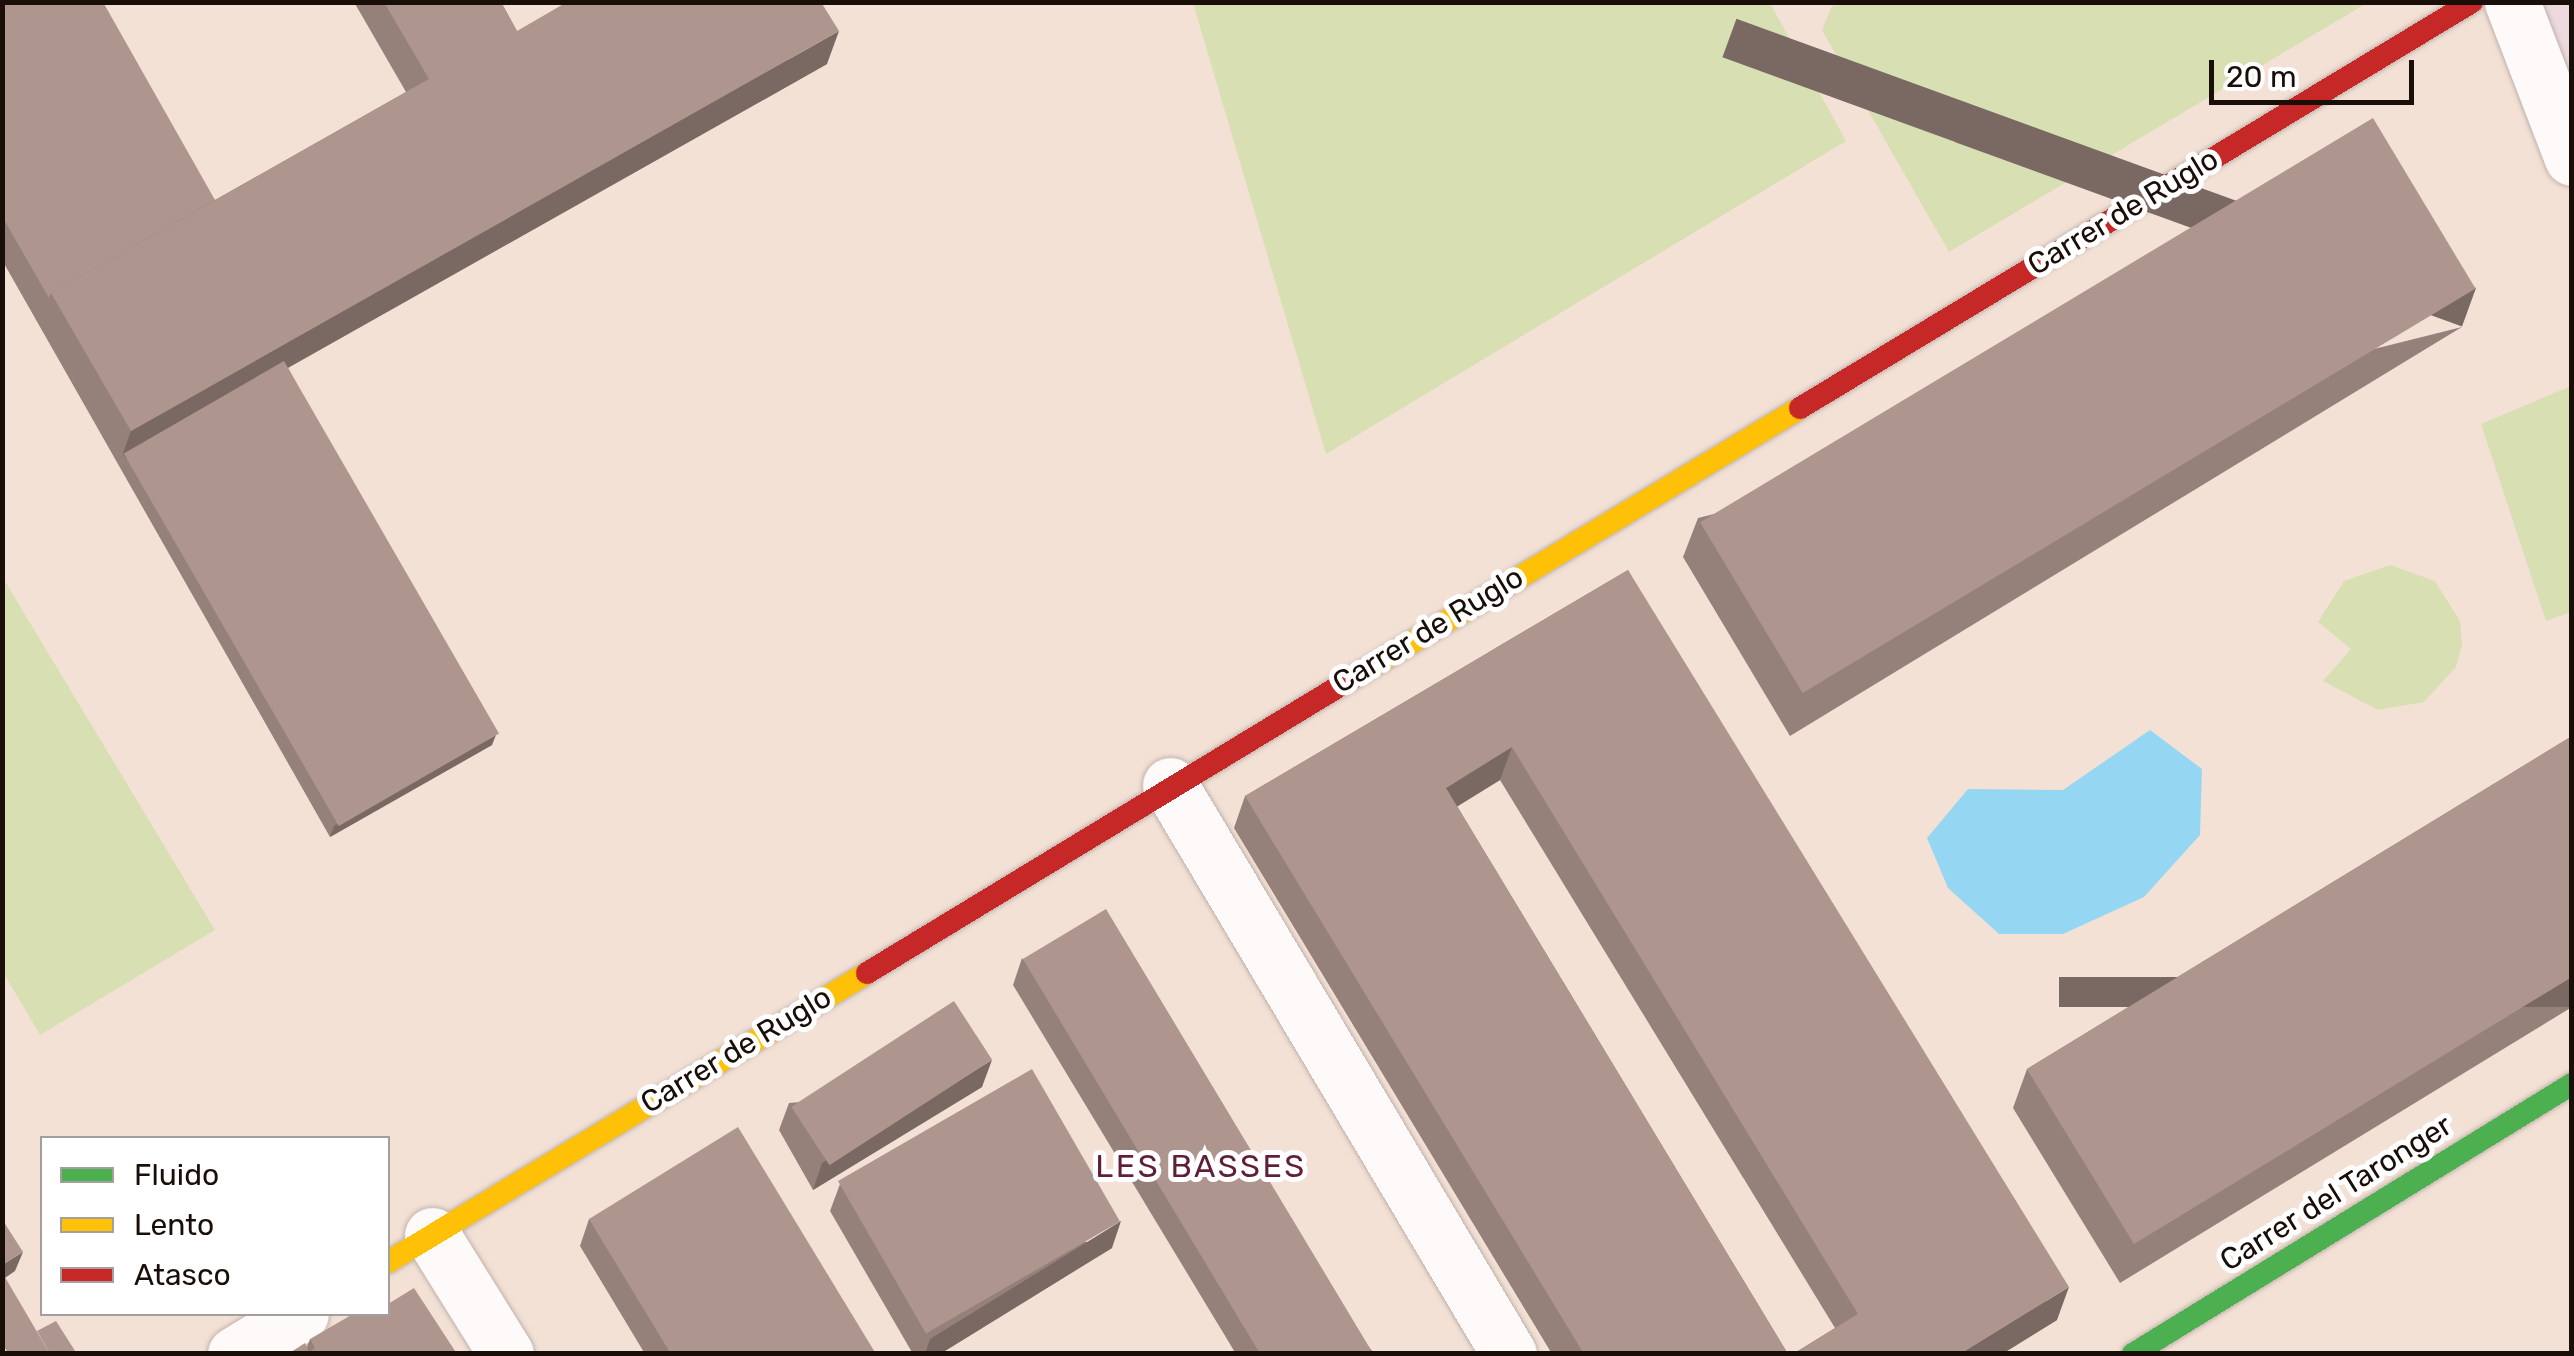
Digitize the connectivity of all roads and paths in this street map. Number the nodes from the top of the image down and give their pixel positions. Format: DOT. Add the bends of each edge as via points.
graph roads {
  1 [pos="2472,2"];
  2 [pos="2512,2"];
  3 [pos="2572,158"];
  4 [pos="1170,785"];
  5 [pos="2572,1084"];
  6 [pos="410,1248"];
  7 [pos="299,1316"];
  8 [pos="235,1354"];
  9 [pos="506,1354"];
  10 [pos="1509,1354"];
  11 [pos="2133,1354"];
  1 -- 4 [label="street, Carrer de Ruglo"];
  2 -- 3 [label="street"];
  4 -- 6 [label="street, Carrer de Ruglo"];
  4 -- 10 [label="street"];
  5 -- 11 [label="street, Carrer del Taronger"];
  6 -- 9 [label="street"];
  7 -- 8 [label="street"];
}
